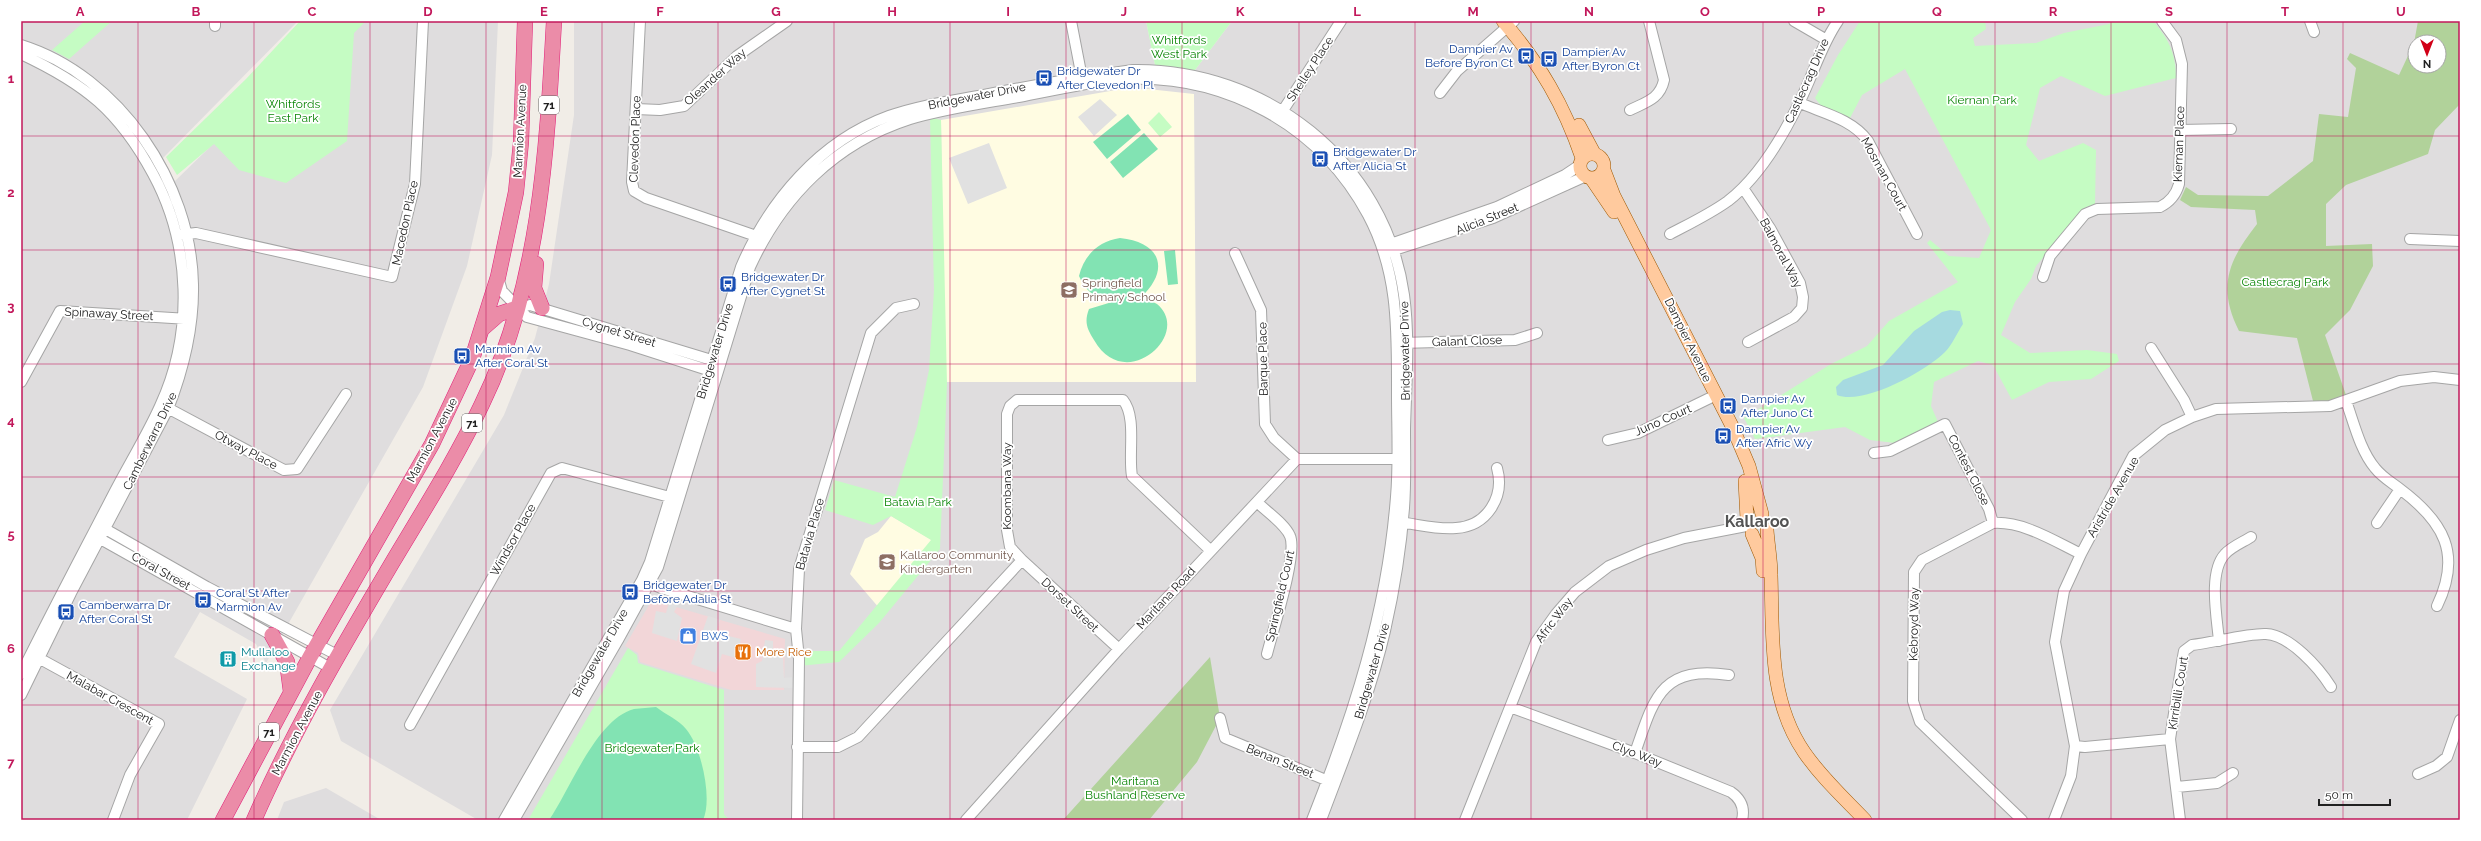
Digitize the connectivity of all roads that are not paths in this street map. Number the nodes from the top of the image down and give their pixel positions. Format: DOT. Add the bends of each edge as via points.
graph roads {
  1 [pos="422,21"];
  2 [pos="525,21"];
  3 [pos="554,21"];
  4 [pos="640,21"];
  5 [pos="787,21"];
  6 [pos="1071,21"];
  7 [pos="1341,21"];
  8 [pos="1649,21"];
  9 [pos="1794,21"];
  10 [pos="1838,21"];
  11 [pos="2162,21"];
  12 [pos="2310,21"];
  13 [pos="1510,22"];
  14 [pos="2314,32"];
  15 [pos="1825,39"];
  16 [pos="21,45"];
  17 [pos="21,54"];
  18 [pos="1082,81"];
  19 [pos="1440,92"];
  20 [pos="1800,103"];
  21 [pos="636,109"];
  22 [pos="1630,110"];
  23 [pos="1281,114"];
  24 [pos="2231,129"];
  25 [pos="2180,130"];
  26 [pos="1587,166"];
  27 [pos="1604,170"];
  28 [pos="1743,188"];
  29 [pos="542,189"];
  30 [pos="1670,234"];
  31 [pos="1917,234"];
  32 [pos="182,235"];
  33 [pos="759,237"];
  34 [pos="2410,239"];
  35 [pos="2460,241"];
  36 [pos="1388,248"];
  37 [pos="1235,252"];
  38 [pos="498,277"];
  39 [pos="2043,277"];
  40 [pos="914,304"];
  41 [pos="517,308"];
  42 [pos="542,308"];
  43 [pos="187,319"];
  44 [pos="483,328"];
  45 [pos="1537,333"];
  46 [pos="1748,342"];
  47 [pos="1401,343"];
  48 [pos="2151,348"];
  49 [pos="715,367"];
  50 [pos="2460,380"];
  51 [pos="21,382"];
  52 [pos="346,394"];
  53 [pos="1712,397"];
  54 [pos="2346,402"];
  55 [pos="165,407"];
  56 [pos="2192,417"];
  57 [pos="1608,440"];
  58 [pos="1874,453"];
  59 [pos="1297,459"];
  60 [pos="1401,459"];
  61 [pos="1497,468"];
  62 [pos="2400,489"];
  63 [pos="676,498"];
  64 [pos="1258,503"];
  65 [pos="1762,514"];
  66 [pos="1398,522"];
  67 [pos="1993,523"];
  68 [pos="2377,523"];
  69 [pos="1748,526"];
  70 [pos="1766,530"];
  71 [pos="99,532"];
  72 [pos="2251,537"];
  73 [pos="1210,550"];
  74 [pos="2081,554"];
  75 [pos="1022,560"];
  76 [pos="646,581"];
  77 [pos="2437,606"];
  78 [pos="796,629"];
  79 [pos="272,635"];
  80 [pos="2219,642"];
  81 [pos="1119,650"];
  82 [pos="313,651"];
  83 [pos="1267,654"];
  84 [pos="34,656"];
  85 [pos="336,663"];
  86 [pos="21,674"];
  87 [pos="1729,675"];
  88 [pos="2331,687"];
  89 [pos="291,692"];
  90 [pos="21,695"];
  91 [pos="1510,707"];
  92 [pos="1220,718"];
  93 [pos="2460,720"];
  94 [pos="410,725"];
  95 [pos="2170,739"];
  96 [pos="2075,746"];
  97 [pos="797,747"];
  98 [pos="1635,753"];
  99 [pos="2232,773"];
  100 [pos="2418,774"];
  101 [pos="1331,782"];
  102 [pos="2176,787"];
  103 [pos="113,820"];
  104 [pos="223,820"];
  105 [pos="254,820"];
  106 [pos="504,820"];
  107 [pos="514,820"];
  108 [pos="797,820"];
  109 [pos="966,820"];
  110 [pos="1312,820"];
  111 [pos="1321,820"];
  112 [pos="1465,820"];
  113 [pos="1742,820"];
  114 [pos="1855,820"];
  115 [pos="1865,820"];
  116 [pos="2022,820"];
  117 [pos="2054,820"];
  118 [pos="2180,820"];
  1 -- 32 [label="street, Macedon Place" via="415,184 392,277 196,233"];
  2 -- 38 [label="highway, Marmion Avenue / 71" via="521,142 510,229"];
  3 -- 29 [label="highway, Marmion Avenue / 71"];
  4 -- 21 [label="street, Clevedon Place"];
  5 -- 21 [label="street, Oleander Way" via="737,56 684,106 660,110"];
  6 -- 18 [label="street"];
  7 -- 23 [label="street, Shelley Place"];
  8 -- 22 [label="street" via="1663,84 1655,98"];
  9 -- 15 [label="street"];
  10 -- 15 [label="street, Castlecrag Drive"];
  11 -- 25 [label="street, Kiernan Place" via="2176,40 2182,64"];
  12 -- 14 [label="street"];
  13 -- 19 [label="street" via="1457,71"];
  13 -- 26 [label="main road, Dampier Avenue" via="1557,80 1585,140"];
  15 -- 20 [label="street, Castlecrag Drive"];
  16 -- 32 [label="street, Camberwarra Drive" via="45,55 85,78 114,102 141,136 164,175 176,200"];
  17 -- 32 [label="street, Camberwarra Drive" via="64,75 85,90 121,124 158,182"];
  18 -- 23 [label="street, Bridgewater Drive" via="1133,70 1189,73 1243,89"];
  18 -- 33 [label="street, Bridgewater Drive" via="914,118 864,138 822,167"];
  20 -- 28 [label="street, Castlecrag Drive" via="1772,151"];
  20 -- 31 [label="street, Mosman Court" via="1844,121 1860,131 1868,141"];
  21 -- 33 [label="street, Clevedon Place" via="632,182 637,194"];
  23 -- 36 [label="street, Bridgewater Drive" via="1316,135 1352,175 1376,211"];
  24 -- 25 [label="street"];
  25 -- 39 [label="street, Kiernan Place" via="2179,184 2173,198 2160,207 2097,210 2085,214 2050,256"];
  26 -- 27 [label="main road" via="1599,176"];
  26 -- 27 [label="main road, Dampier Avenue" via="1603,158"];
  26 -- 36 [label="street, Alicia Street" via="1493,218"];
  26 -- 53 [label="main road, Dampier Avenue" via="1610,203"];
  27 -- 53 [label="main road, Dampier Avenue" via="1614,196"];
  28 -- 30 [label="street, Castlecrag Drive" via="1727,201"];
  28 -- 46 [label="street, Balmoral Way" via="1770,228 1800,284 1803,297 1802,308 1794,317"];
  29 -- 41 [label="highway, Marmion Avenue / 71"];
  29 -- 42 [label="highway" via="546,201 533,280"];
  32 -- 43 [label="street, Camberwarra Drive" via="193,283"];
  33 -- 49 [label="street, Bridgewater Drive"];
  34 -- 35 [label="street"];
  36 -- 47 [label="street, Bridgewater Drive"];
  37 -- 59 [label="street, Barque Place" via="1261,310 1265,424 1274,438"];
  38 -- 41 [label="street, Cygnet Street" via="502,290"];
  38 -- 44 [label="highway, Marmion Avenue / 71"];
  40 -- 78 [label="street, Batavia Place" via="896,308 871,333 801,559"];
  41 -- 42 [label="street, Cygnet Street" via="530,305"];
  41 -- 44 [label="highway" via="499,314"];
  41 -- 49 [label="street, Cygnet Street" via="527,317"];
  41 -- 85 [label="highway, Marmion Avenue / 71" via="483,403"];
  42 -- 49 [label="street, Cygnet Street"];
  43 -- 51 [label="street, Spinaway Street" via="60,311"];
  43 -- 55 [label="street, Camberwarra Drive" via="186,358"];
  44 -- 82 [label="highway, Marmion Avenue / 71" via="453,402 432,444"];
  45 -- 47 [label="street, Galant Close" via="1515,340"];
  47 -- 60 [label="street, Bridgewater Drive"];
  48 -- 56 [label="street"];
  49 -- 63 [label="street, Bridgewater Drive"];
  50 -- 54 [label="street, Aristride Avenue" via="2434,377 2400,381"];
  52 -- 55 [label="street, Otway Place" via="297,469 284,470"];
  53 -- 57 [label="street, Juno Court" via="1638,433"];
  53 -- 65 [label="main road, Dampier Avenue" via="1732,426 1748,466"];
  53 -- 69 [label="main road, Dampier Avenue" via="1745,478"];
  54 -- 56 [label="street, Aristride Avenue" via="2330,406 2216,409"];
  54 -- 62 [label="street" via="2374,467"];
  55 -- 71 [label="street, Camberwarra Drive"];
  56 -- 74 [label="street, Aristride Avenue" via="2165,430 2134,456"];
  58 -- 67 [label="street, Contest Close" via="1890,451 1945,424 1989,509"];
  59 -- 60 [label="street"];
  59 -- 64 [label="street, Maritana Road"];
  60 -- 66 [label="street, Bridgewater Drive"];
  61 -- 66 [label="street" via="1500,489 1497,501 1487,514 1473,524 1452,528"];
  62 -- 68 [label="street"];
  62 -- 77 [label="street" via="2435,521 2446,544 2449,561 2447,583"];
  63 -- 76 [label="street, Bridgewater Drive" via="659,539"];
  63 -- 94 [label="street, Windsor Place" via="562,468 551,473"];
  64 -- 73 [label="street, Maritana Road"];
  64 -- 83 [label="street, Springfield Court" via="1286,530 1292,544"];
  65 -- 69 [label="main road" via="1755,513"];
  65 -- 70 [label="main road" via="1768,522"];
  66 -- 101 [label="street, Bridgewater Drive" via="1378,624"];
  67 -- 74 [label="street" via="2005,522 2019,526"];
  67 -- 116 [label="street, Kebroyd Way" via="1922,560 1914,572 1913,701 1920,722"];
  69 -- 70 [label="main road" via="1760,535"];
  69 -- 91 [label="street, Afric Way" via="1658,546 1609,566 1598,574 1575,592 1539,638"];
  69 -- 114 [label="main road, Dampier Avenue" via="1763,568 1764,658 1770,694 1778,720 1801,764"];
  70 -- 115 [label="main road" via="1771,574 1772,657 1782,705 1803,751 1826,780"];
  71 -- 79 [label="street, Coral Street"];
  71 -- 82 [label="street, Coral Street"];
  71 -- 84 [label="street, Camberwarra Drive"];
  72 -- 80 [label="street" via="2225,553 2219,564 2215,582"];
  73 -- 75 [label="street, Koombana Way" via="1132,476 1130,418 1123,400 1025,398 1013,402 1007,414 1007,536 1010,546"];
  73 -- 81 [label="street, Maritana Road"];
  74 -- 96 [label="street, Aristride Avenue" via="2064,590 2055,642"];
  75 -- 81 [label="street, Dorset Street"];
  75 -- 97 [label="street" via="858,737 838,747"];
  76 -- 78 [label="street"];
  76 -- 106 [label="street, Bridgewater Drive"];
  76 -- 107 [label="street, Bridgewater Drive"];
  78 -- 97 [label="street, Batavia Place" via="799,659"];
  79 -- 82 [label="street, Coral Street"];
  79 -- 89 [label="highway" via="287,662"];
  80 -- 88 [label="street, Kirribilli Court" via="2265,634 2282,638 2320,670"];
  80 -- 95 [label="street, Kirribilli Court" via="2192,645 2184,651"];
  81 -- 109 [label="street, Maritana Road"];
  82 -- 85 [label="street, Coral Street"];
  82 -- 85 [label="street, Coral Street"];
  82 -- 89 [label="highway, Marmion Avenue / 71"];
  84 -- 86 [label="street, Camberwarra Drive"];
  84 -- 90 [label="street, Camberwarra Drive"];
  84 -- 103 [label="street, Malabar Crescent" via="159,724 130,775"];
  85 -- 105 [label="highway, Marmion Avenue / 71" via="289,748"];
  87 -- 98 [label="street" via="1695,673 1677,679 1667,686 1652,705"];
  89 -- 104 [label="highway, Marmion Avenue / 71"];
  91 -- 98 [label="street, Clyo Way"];
  91 -- 112 [label="street, Afric Way"];
  92 -- 101 [label="street, Benan Street" via="1225,738"];
  93 -- 100 [label="street" via="2447,757 2436,766"];
  95 -- 96 [label="street, Kirribilli Court"];
  95 -- 102 [label="street"];
  96 -- 117 [label="street, Aristride Avenue" via="2071,776"];
  97 -- 108 [label="street, Batavia Place"];
  98 -- 113 [label="street, Clyo Way" via="1731,792 1737,796 1743,808"];
  99 -- 102 [label="street" via="2216,783"];
  101 -- 110 [label="street, Bridgewater Drive"];
  101 -- 111 [label="street, Bridgewater Drive"];
  102 -- 118 [label="street"];
}
